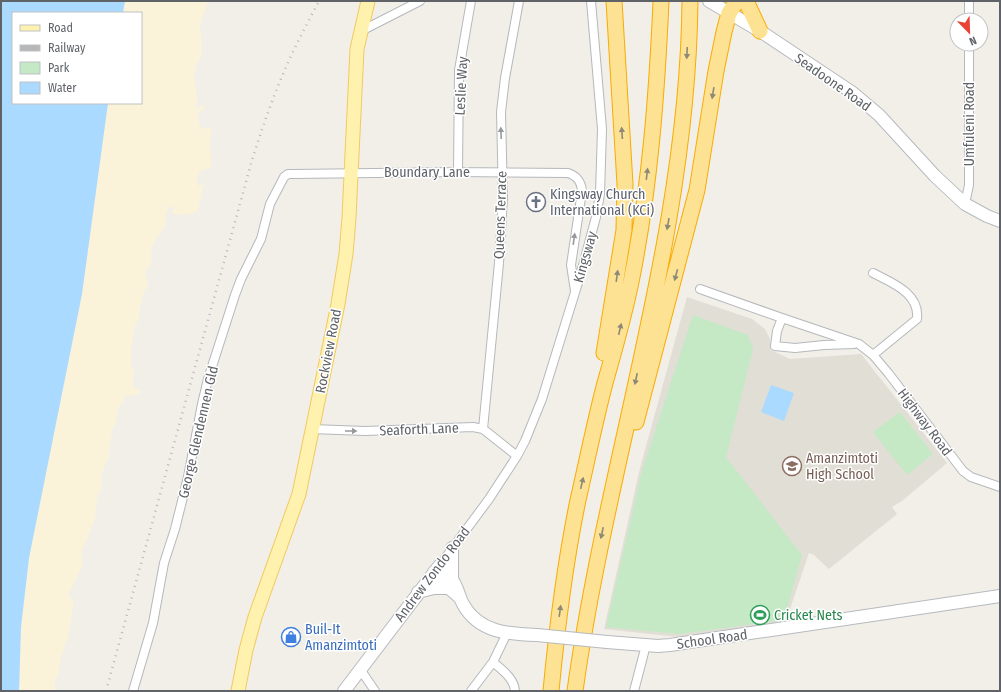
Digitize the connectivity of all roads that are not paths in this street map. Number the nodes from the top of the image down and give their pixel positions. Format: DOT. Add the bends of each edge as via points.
graph roads {
  1 [pos="368,1"];
  2 [pos="420,1"];
  3 [pos="471,1"];
  4 [pos="519,1"];
  5 [pos="591,1"];
  6 [pos="614,1"];
  7 [pos="661,1"];
  8 [pos="709,1"];
  9 [pos="746,1"];
  10 [pos="969,1"];
  11 [pos="733,7"];
  12 [pos="690,8"];
  13 [pos="969,12"];
  14 [pos="760,31"];
  15 [pos="360,33"];
  16 [pos="969,52"];
  17 [pos="458,172"];
  18 [pos="502,172"];
  19 [pos="352,173"];
  20 [pos="965,204"];
  21 [pos="1000,221"];
  22 [pos="873,274"];
  23 [pos="700,288"];
  24 [pos="575,291"];
  25 [pos="782,318"];
  26 [pos="859,344"];
  27 [pos="873,355"];
  28 [pos="605,384"];
  29 [pos="312,429"];
  30 [pos="483,429"];
  31 [pos="517,456"];
  32 [pos="1000,487"];
  33 [pos="606,512"];
  34 [pos="452,548"];
  35 [pos="437,568"];
  36 [pos="450,583"];
  37 [pos="418,592"];
  38 [pos="1000,596"];
  39 [pos="507,633"];
  40 [pos="646,645"];
  41 [pos="493,662"];
  42 [pos="360,669"];
  43 [pos="133,691"];
  44 [pos="238,691"];
  45 [pos="344,691"];
  46 [pos="375,691"];
  47 [pos="471,691"];
  48 [pos="515,691"];
  49 [pos="551,691"];
  50 [pos="574,691"];
  51 [pos="634,691"];
  1 -- 15 [label="main road, Rockview Road"];
  2 -- 15 [label="street"];
  3 -- 17 [label="street, Leslie Way" via="459,70"];
  18 -- 4 [label="street, Queens Terrace, one-way" via="501,112"];
  5 -- 24 [label="street, Kingsway" via="602,129 600,194"];
  28 -- 6 [label="highway, one-way" via="603,359 624,230 626,194"];
  28 -- 7 [label="highway, one-way" via="632,276 644,201 658,73"];
  8 -- 11 [label="street, Seadoone Road"];
  9 -- 14 [label="highway"];
  10 -- 13 [label="street"];
  11 -- 14 [label="street, Seadoone Road"];
  11 -- 33 [label="highway, one-way" via="716,71 697,190 616,495"];
  12 -- 33 [label="highway, one-way" via="682,122 664,252"];
  14 -- 20 [label="street, Seadoone Road" via="866,103"];
  15 -- 19 [label="main road, Rockview Road" via="357,49"];
  16 -- 20 [label="street, Umfuleni Road" via="969,185"];
  17 -- 18 [label="street, Boundary Lane"];
  17 -- 19 [label="street, Boundary Lane"];
  24 -- 18 [label="street, Boundary Lane, one-way" via="571,265 582,191 578,179 568,173"];
  18 -- 30 [label="street, Queens Terrace" via="504,198"];
  19 -- 29 [label="main road, Rockview Road" via="345,261"];
  19 -- 43 [label="street, George Glendennen Gld" via="288,174 270,204 261,239 241,279 208,380 188,477"];
  20 -- 21 [label="street, Seadoone Road"];
  22 -- 27 [label="street" via="896,285 911,296 917,318"];
  23 -- 25 [label="street, Highway Road"];
  24 -- 31 [label="street, Kingsway" via="542,399"];
  25 -- 26 [label="street, Highway Road"];
  25 -- 26 [label="street" via="775,346 795,348"];
  26 -- 27 [label="street, Highway Road"];
  27 -- 32 [label="street, Highway Road" via="963,471 971,477"];
  49 -- 28 [label="highway, one-way" via="569,549"];
  29 -- 30 [label="street, Seaforth Lane, one-way"];
  29 -- 44 [label="main road, Rockview Road" via="299,494 255,617"];
  30 -- 31 [label="street"];
  31 -- 34 [label="street, Andrew Zondo Road"];
  33 -- 50 [label="highway, one-way"];
  34 -- 35 [label="street, Andrew Zondo Road"];
  34 -- 36 [label="street"];
  35 -- 36 [label="street, School Road"];
  35 -- 37 [label="street, Andrew Zondo Road"];
  36 -- 37 [label="street"];
  36 -- 39 [label="street, School Road" via="466,608 481,624"];
  37 -- 42 [label="street, Andrew Zondo Road"];
  38 -- 40 [label="street, School Road" via="698,641"];
  39 -- 40 [label="street, School Road, bridge"];
  39 -- 41 [label="street"];
  40 -- 51 [label="street"];
  41 -- 47 [label="street"];
  41 -- 48 [label="street" via="511,679"];
  42 -- 45 [label="street, Andrew Zondo Road"];
  42 -- 46 [label="street"];
}
